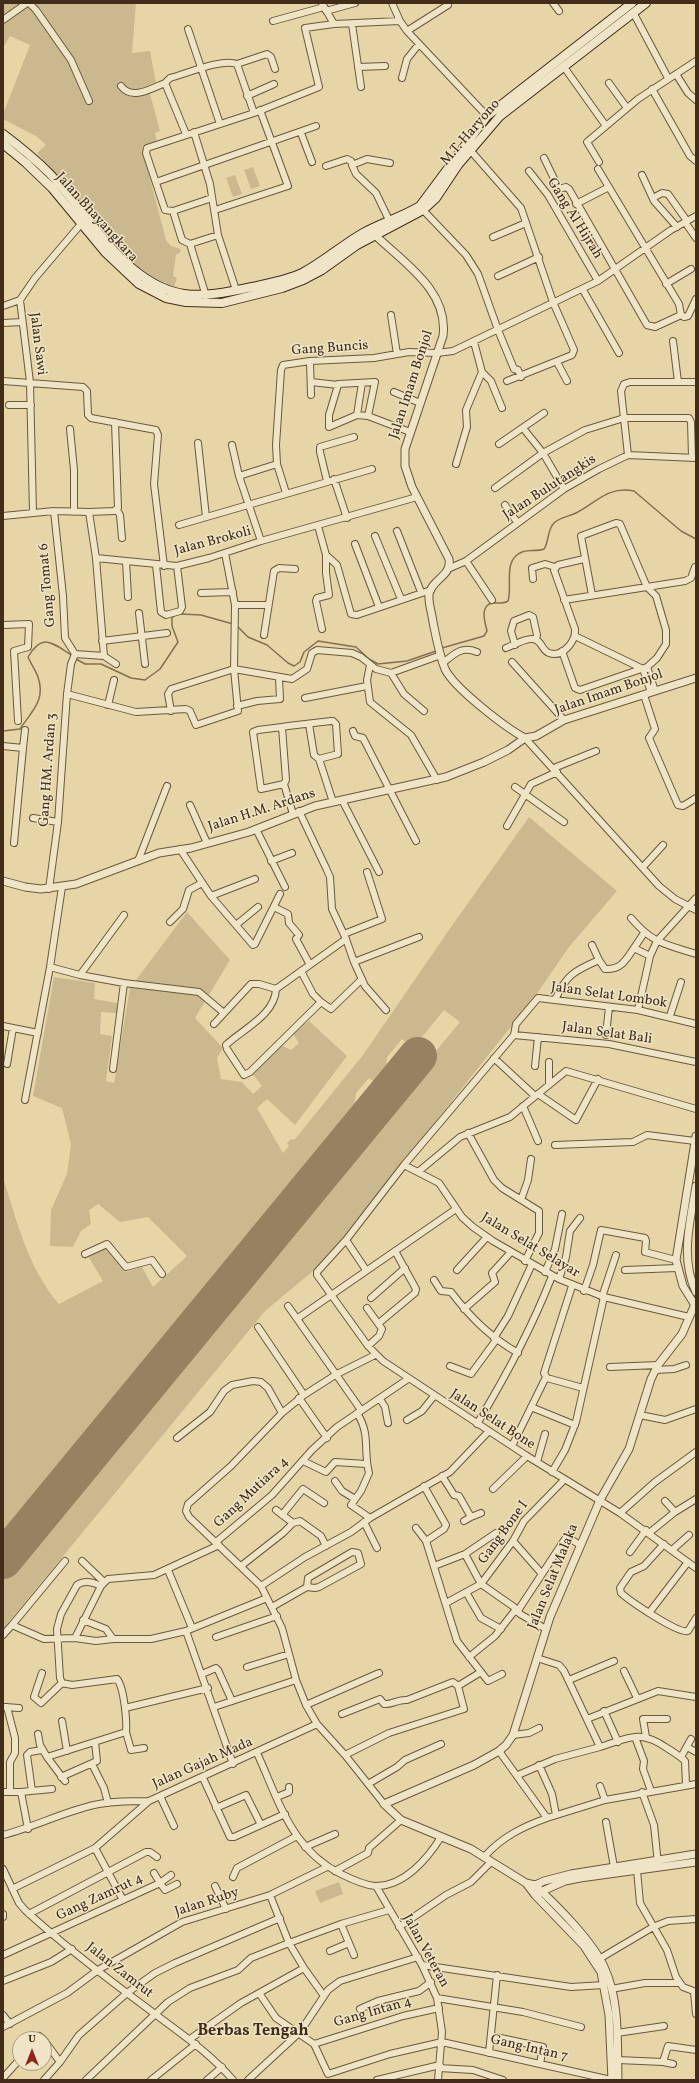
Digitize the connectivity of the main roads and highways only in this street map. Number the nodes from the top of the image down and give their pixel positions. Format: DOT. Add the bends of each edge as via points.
graph roads {
  1 [pos="646,3"];
  2 [pos="628,4"];
  3 [pos="555,69"];
  4 [pos="3,134"];
  5 [pos="3,144"];
  6 [pos="373,232"];
  7 [pos="95,234"];
  8 [pos="108,249"];
  9 [pos="237,294"];
  1 -- 3 [label="main road, M.T. Haryono" via="564,67"];
  2 -- 3 [label="main road, M.T. Haryono"];
  3 -- 6 [label="main road, M.T. Haryono" via="487,116 426,199 408,213 389,220"];
  3 -- 6 [label="main road, M.T. Haryono" via="500,116 470,150 436,198 423,210"];
  4 -- 7 [label="main road, Jalan Bhayangkara" via="50,174"];
  5 -- 7 [label="main road, Jalan Bhayangkara" via="52,188 81,224"];
  6 -- 9 [label="main road, Jalan Bhayangkara" via="304,272"];
  7 -- 8 [label="main road, Jalan Bhayangkara"];
  8 -- 9 [label="main road, Jalan Bhayangkara" via="151,283 164,289 206,296"];
  8 -- 9 [label="main road, Jalan Bhayangkara" via="139,284 166,298 222,303"];
}
